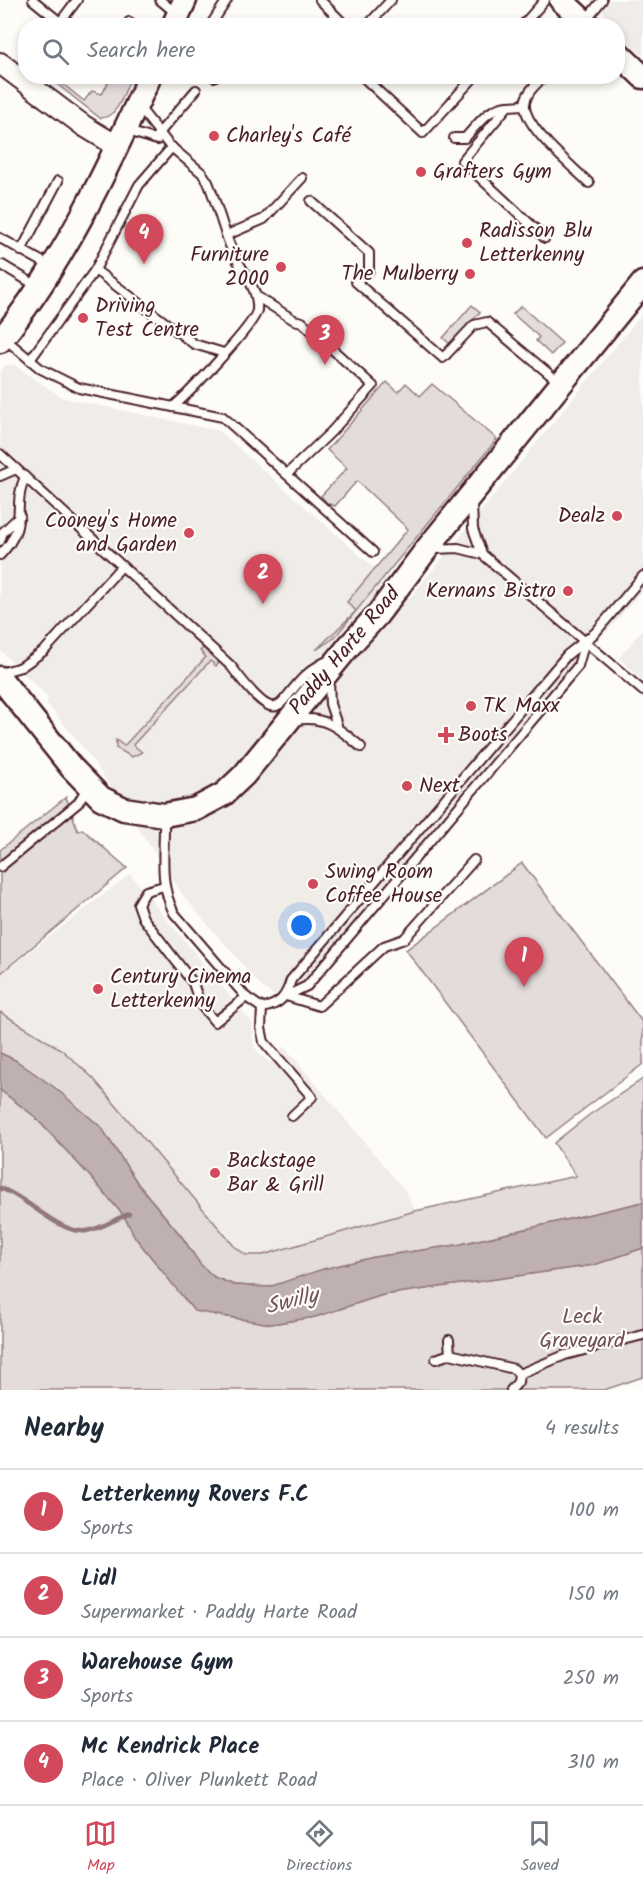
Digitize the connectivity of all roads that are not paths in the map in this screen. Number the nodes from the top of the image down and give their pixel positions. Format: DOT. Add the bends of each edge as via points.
graph roads {
  1 [pos="33,0"];
  2 [pos="77,0"];
  3 [pos="160,0"];
  4 [pos="227,0"];
  5 [pos="320,0"];
  6 [pos="391,0"];
  7 [pos="545,0"];
  8 [pos="561,0"];
  9 [pos="602,0"];
  10 [pos="179,13"];
  11 [pos="52,18"];
  12 [pos="64,18"];
  13 [pos="215,18"];
  14 [pos="338,18"];
  15 [pos="374,18"];
  16 [pos="529,18"];
  17 [pos="580,18"];
  18 [pos="591,18"];
  19 [pos="625,59"];
  20 [pos="0,63"];
  21 [pos="18,70"];
  22 [pos="641,73"];
  23 [pos="36,84"];
  24 [pos="146,84"];
  25 [pos="371,84"];
  26 [pos="468,84"];
  27 [pos="537,84"];
  28 [pos="196,90"];
  29 [pos="137,104"];
  30 [pos="525,105"];
  31 [pos="508,106"];
  32 [pos="156,136"];
  33 [pos="121,138"];
  34 [pos="454,138"];
  35 [pos="171,146"];
  36 [pos="302,178"];
  37 [pos="58,181"];
  38 [pos="589,183"];
  39 [pos="311,201"];
  40 [pos="227,235"];
  41 [pos="0,238"];
  42 [pos="545,238"];
  43 [pos="21,251"];
  44 [pos="2,265"];
  45 [pos="50,266"];
  46 [pos="95,270"];
  47 [pos="643,283"];
  48 [pos="38,287"];
  49 [pos="256,296"];
  50 [pos="1,339"];
  51 [pos="224,353"];
  52 [pos="30,360"];
  53 [pos="561,384"];
  54 [pos="173,407"];
  55 [pos="0,454"];
  56 [pos="16,469"];
  57 [pos="287,474"];
  58 [pos="0,476"];
  59 [pos="25,477"];
  60 [pos="473,492"];
  61 [pos="20,516"];
  62 [pos="2,532"];
  63 [pos="0,541"];
  64 [pos="426,550"];
  65 [pos="373,552"];
  66 [pos="482,554"];
  67 [pos="0,555"];
  68 [pos="122,566"];
  69 [pos="643,576"];
  70 [pos="585,641"];
  71 [pos="334,664"];
  72 [pos="0,676"];
  73 [pos="643,691"];
  74 [pos="286,722"];
  75 [pos="337,725"];
  76 [pos="361,747"];
  77 [pos="88,785"];
  78 [pos="164,815"];
  79 [pos="474,860"];
  80 [pos="0,867"];
  81 [pos="164,886"];
  82 [pos="286,996"];
  83 [pos="246,997"];
  84 [pos="262,1008"];
  85 [pos="292,1116"];
  86 [pos="643,1335"];
  87 [pos="449,1340"];
  88 [pos="450,1354"];
  89 [pos="436,1359"];
  90 [pos="519,1374"];
  91 [pos="511,1390"];
  1 -- 11 [label="lane"];
  2 -- 12 [label="lane"];
  3 -- 10 [label="lane"];
  4 -- 13 [label="lane"];
  5 -- 14 [label="lane"];
  6 -- 15 [label="lane"];
  7 -- 16 [label="lane"];
  8 -- 17 [label="main road"];
  9 -- 18 [label="lane"];
  19 -- 22 [label="main road"];
  20 -- 21 [label="street"];
  23 -- 33 [label="street" via="84,126"];
  24 -- 29 [label="main road"];
  25 -- 26 [label="lane" via="423,133"];
  27 -- 30 [label="lane"];
  28 -- 32 [label="lane"];
  29 -- 32 [label="lane"];
  29 -- 33 [label="main road"];
  30 -- 31 [label="lane"];
  30 -- 38 [label="lane" via="544,140"];
  31 -- 34 [label="lane" via="490,111 465,138"];
  31 -- 42 [label="lane" via="462,161"];
  32 -- 33 [label="lane"];
  32 -- 35 [label="lane"];
  33 -- 45 [label="main road" via="97,189"];
  35 -- 40 [label="lane" via="208,182"];
  35 -- 46 [label="lane" via="139,185"];
  36 -- 40 [label="lane" via="264,219"];
  37 -- 43 [label="lane"];
  39 -- 53 [label="lane" via="369,253 369,270 356,282 442,358 474,325 487,322"];
  40 -- 49 [label="lane"];
  41 -- 43 [label="lane"];
  43 -- 45 [label="lane"];
  44 -- 48 [label="lane"];
  45 -- 48 [label="main road"];
  46 -- 51 [label="lane" via="194,344"];
  46 -- 52 [label="lane"];
  47 -- 53 [label="main road, Paddy Harte Road"];
  48 -- 50 [label="main road"];
  49 -- 51 [label="lane" via="255,319"];
  49 -- 57 [label="lane" via="302,322 373,386"];
  50 -- 52 [label="lane"];
  51 -- 54 [label="lane"];
  52 -- 54 [label="lane" via="79,388"];
  53 -- 60 [label="main road, Paddy Harte Road"];
  54 -- 57 [label="lane" via="223,417"];
  55 -- 56 [label="lane"];
  56 -- 58 [label="lane"];
  56 -- 59 [label="lane"];
  57 -- 65 [label="lane"];
  59 -- 61 [label="lane" via="20,490"];
  59 -- 68 [label="lane"];
  60 -- 64 [label="main road, Paddy Harte Road"];
  60 -- 66 [label="lane" via="473,529"];
  61 -- 62 [label="lane"];
  61 -- 67 [label="lane" via="19,528"];
  62 -- 63 [label="lane"];
  64 -- 66 [label="lane" via="458,548"];
  64 -- 71 [label="main road, Paddy Harte Road"];
  66 -- 70 [label="lane"];
  68 -- 71 [label="lane" via="231,666 252,694 267,706 278,706 312,670 327,661"];
  68 -- 72 [label="lane" via="45,650"];
  69 -- 70 [label="lane"];
  70 -- 73 [label="lane"];
  70 -- 82 [label="lane" via="567,655 291,980"];
  70 -- 82 [label="lane" via="579,666 308,986"];
  71 -- 74 [label="main road, Paddy Harte Road"];
  71 -- 75 [label="lane" via="330,704"];
  72 -- 77 [label="main road, Paddy Harte Road"];
  74 -- 75 [label="lane" via="316,719"];
  74 -- 78 [label="main road, Paddy Harte Road" via="224,794 196,809"];
  75 -- 76 [label="lane"];
  77 -- 78 [label="main road, Paddy Harte Road" via="101,798 124,808"];
  77 -- 80 [label="lane" via="78,802"];
  78 -- 81 [label="lane"];
  79 -- 82 [label="lane" via="404,939 384,946 319,1005"];
  81 -- 83 [label="lane" via="174,913"];
  81 -- 83 [label="lane" via="146,891 138,904 143,918 193,983 200,1004 215,1022"];
  82 -- 84 [label="lane" via="273,1006"];
  83 -- 84 [label="lane"];
  84 -- 85 [label="lane" via="264,1042 312,1097"];
  86 -- 90 [label="lane" via="565,1355"];
  87 -- 88 [label="lane"];
  88 -- 89 [label="lane"];
  88 -- 90 [label="lane" via="514,1369"];
  90 -- 91 [label="lane"];
}
